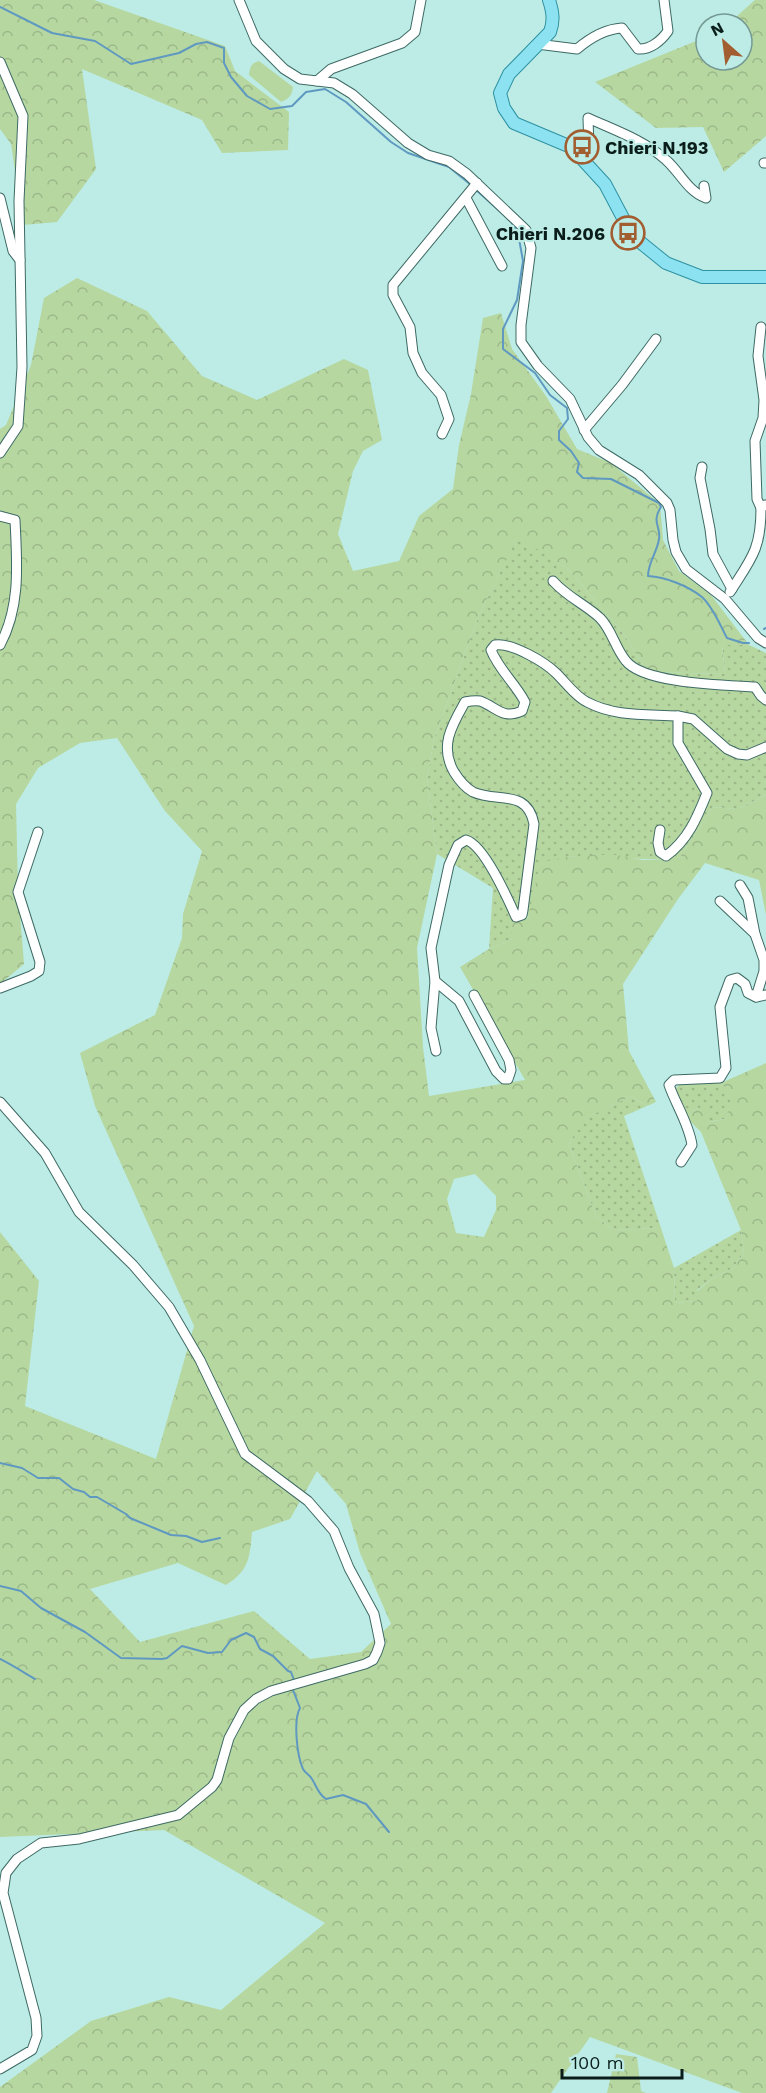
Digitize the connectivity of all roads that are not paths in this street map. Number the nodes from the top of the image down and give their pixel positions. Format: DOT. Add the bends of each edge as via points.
graph roads {
  1 [pos="239,0"];
  2 [pos="421,0"];
  3 [pos="549,0"];
  4 [pos="664,0"];
  5 [pos="537,44"];
  6 [pos="0,62"];
  7 [pos="317,81"];
  8 [pos="587,163"];
  9 [pos="477,184"];
  10 [pos="704,186"];
  11 [pos="468,195"];
  12 [pos="0,198"];
  13 [pos="20,260"];
  14 [pos="502,266"];
  15 [pos="766,277"];
  16 [pos="761,327"];
  17 [pos="656,339"];
  18 [pos="584,430"];
  19 [pos="442,434"];
  20 [pos="0,453"];
  21 [pos="702,467"];
  22 [pos="764,507"];
  23 [pos="0,516"];
  24 [pos="553,580"];
  25 [pos="732,589"];
  26 [pos="725,599"];
  27 [pos="766,643"];
  28 [pos="0,645"];
  29 [pos="766,699"];
  30 [pos="678,716"];
  31 [pos="766,747"];
  32 [pos="660,830"];
  33 [pos="38,832"];
  34 [pos="740,885"];
  35 [pos="720,901"];
  36 [pos="755,934"];
  37 [pos="435,981"];
  38 [pos="0,988"];
  39 [pos="474,995"];
  40 [pos="761,996"];
  41 [pos="436,1052"];
  42 [pos="0,1102"];
  43 [pos="681,1162"];
  44 [pos="0,2069"];
  1 -- 7 [label="street" via="251,32 267,54 300,79"];
  2 -- 7 [label="street" via="415,32 402,43 331,69"];
  3 -- 5 [label="main road" via="553,24 550,33"];
  4 -- 5 [label="street" via="668,31 643,50 632,44 622,28 598,34 577,49"];
  5 -- 8 [label="main road" via="509,74 500,93 504,108 514,123 571,147"];
  6 -- 13 [label="street" via="23,116"];
  7 -- 9 [label="street" via="334,83 352,94 408,143 449,161"];
  8 -- 10 [label="street" via="588,118 647,146 666,160 697,195 706,198"];
  8 -- 15 [label="main road" via="605,184 640,242 666,263 702,277"];
  9 -- 11 [label="street"];
  9 -- 18 [label="street" via="526,230 531,248 521,342 537,366 570,399"];
  11 -- 14 [label="street"];
  11 -- 19 [label="street" via="393,285 393,295 410,327 413,352 422,373 441,395 448,419"];
  12 -- 13 [label="street" via="13,251"];
  13 -- 20 [label="street" via="22,367 18,426"];
  16 -- 22 [label="street" via="759,356 764,400 755,441 758,499"];
  17 -- 18 [label="street"];
  18 -- 26 [label="street" via="599,450 639,475 668,503 676,552 686,569"];
  21 -- 25 [label="street" via="700,478 713,554"];
  22 -- 25 [label="street" via="756,551"];
  23 -- 28 [label="street" via="15,520 18,584 8,630"];
  24 -- 29 [label="street" via="564,593 600,618 625,661 634,669 669,680 755,687"];
  25 -- 26 [label="street"];
  26 -- 27 [label="street"];
  30 -- 31 [label="street" via="693,719 738,754 747,755"];
  30 -- 32 [label="street" via="678,743 707,792 696,822 666,856 660,852"];
  30 -- 37 [label="street" via="610,712 584,701 554,671 534,658 502,644 495,645 491,650 496,664 525,702 522,711 503,714 478,700 465,702 446,745 448,762 461,782 474,792 514,798 532,814 523,910 516,917 497,876 473,842 466,840 458,845 449,865 431,948"];
  33 -- 38 [label="street" via="18,892 40,962 39,971"];
  34 -- 36 [label="street" via="748,898"];
  35 -- 36 [label="street"];
  36 -- 40 [label="street" via="764,960"];
  37 -- 39 [label="street" via="459,1001 496,1071 508,1079 509,1059"];
  37 -- 41 [label="street" via="431,1028"];
  40 -- 43 [label="street" via="748,993 737,978 730,980 720,1007 726,1068 720,1078 674,1080 669,1085 690,1132 692,1145"];
  42 -- 44 [label="street" via="45,1153 79,1212 169,1307 200,1360 244,1454 308,1501 334,1531 374,1614 380,1643 373,1660 256,1699 244,1710 229,1738 217,1780 178,1815 79,1839 41,1843 17,1859 6,1873 3,1893 36,2018 37,2036 32,2050"];
}
